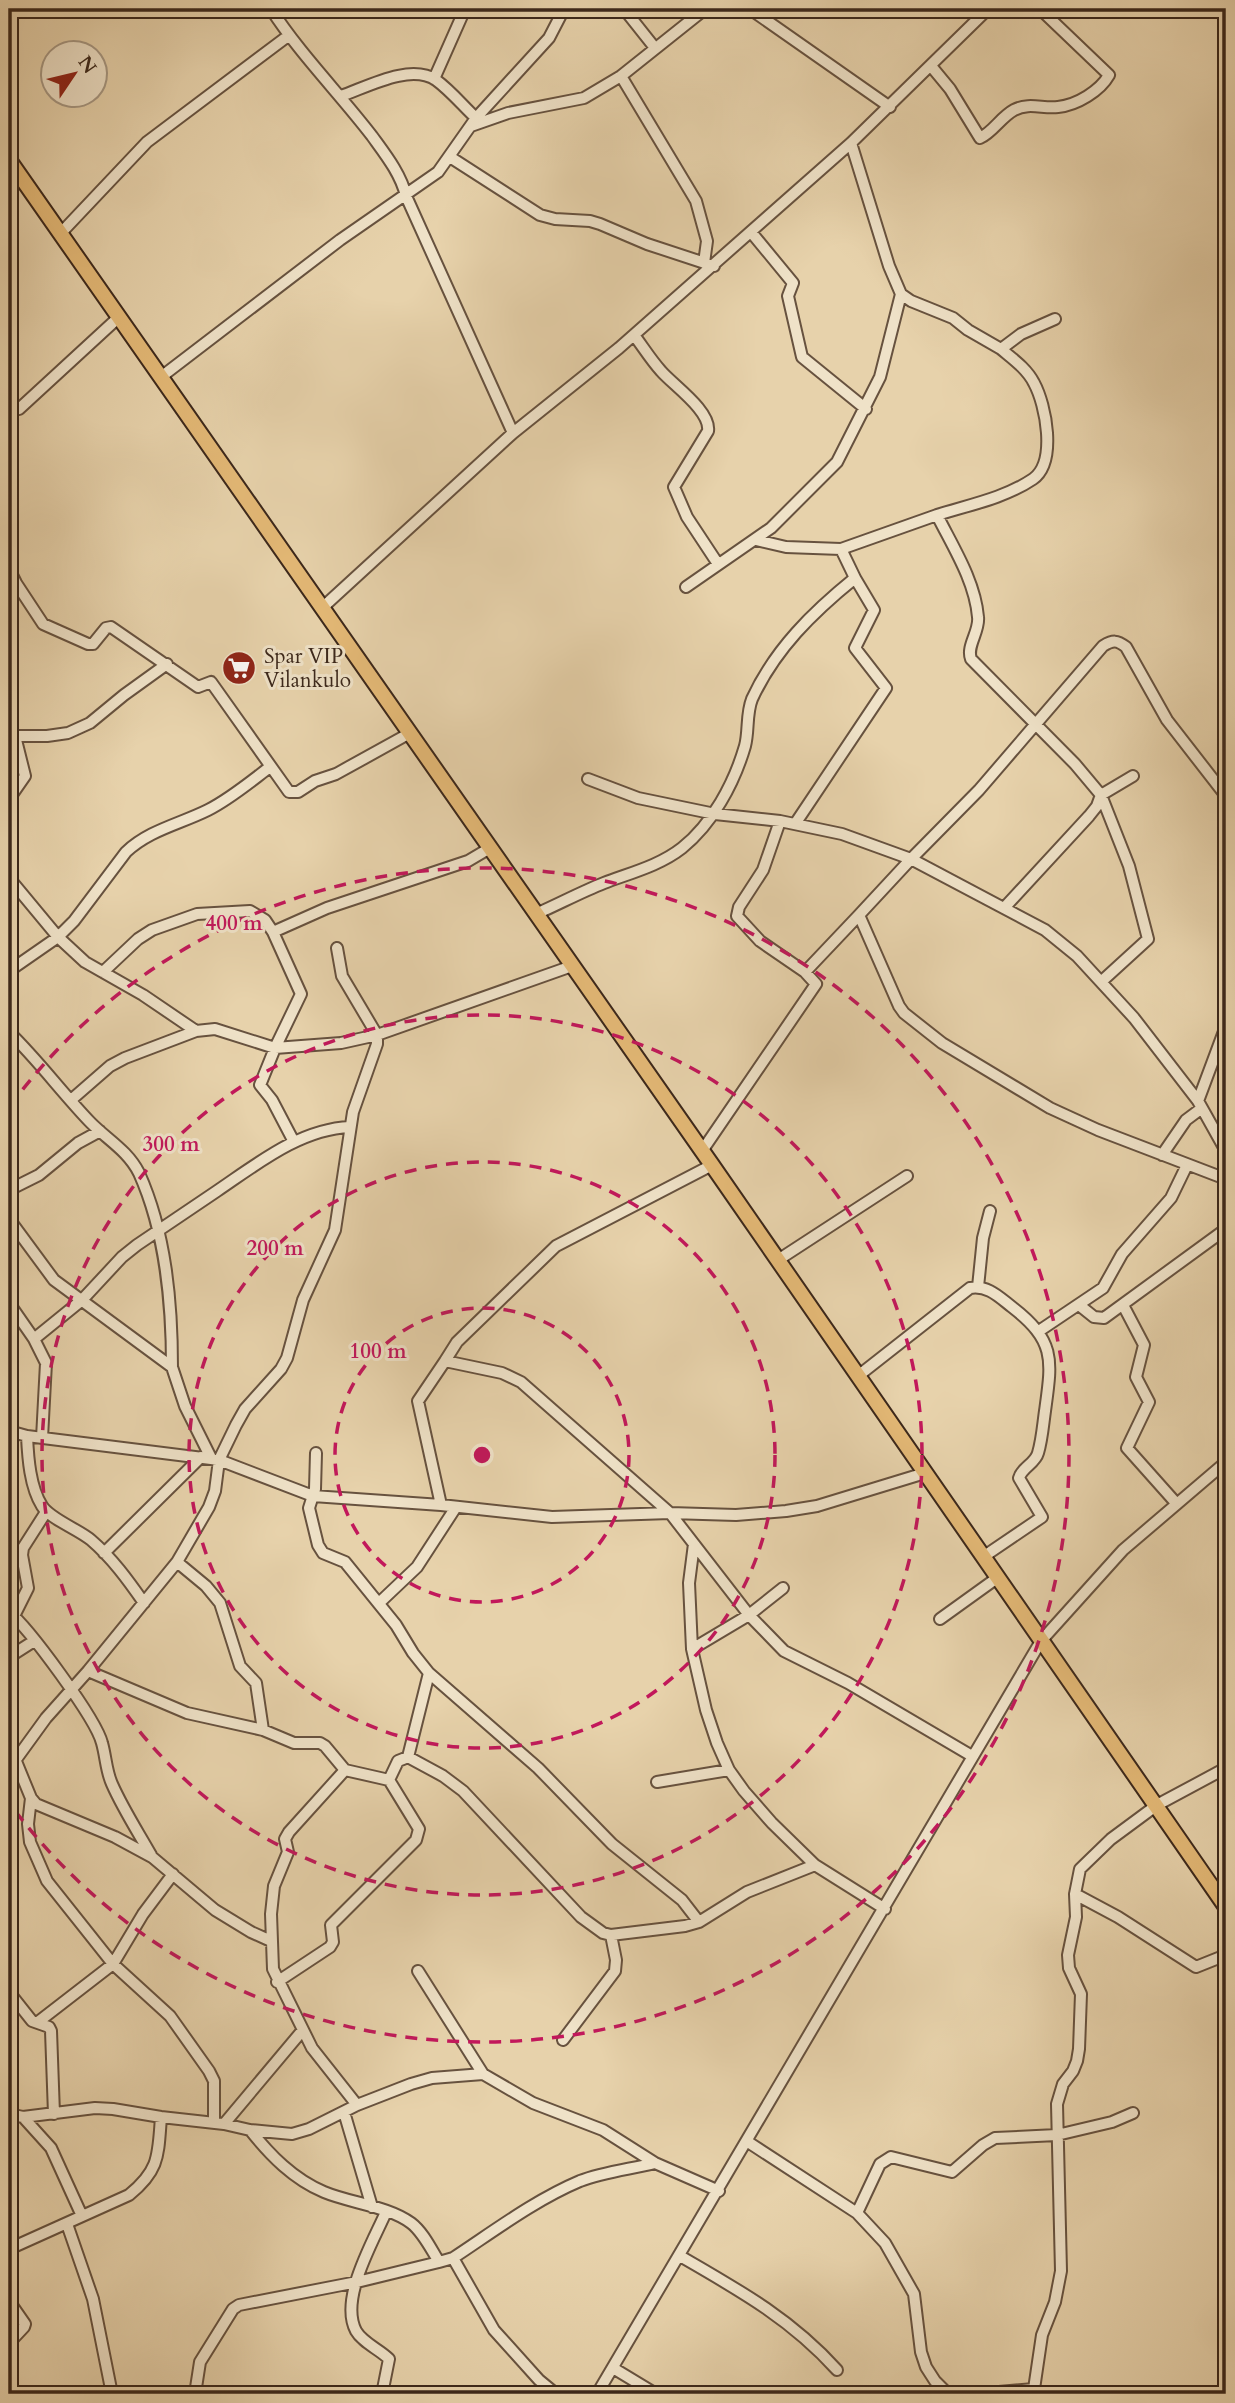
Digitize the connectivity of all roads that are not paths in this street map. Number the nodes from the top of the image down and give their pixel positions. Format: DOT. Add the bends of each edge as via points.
graph roads {
  1 [pos="271,9"];
  2 [pos="466,9"];
  3 [pos="564,9"];
  4 [pos="624,9"];
  5 [pos="705,9"];
  6 [pos="750,9"];
  7 [pos="988,9"];
  8 [pos="1040,9"];
  9 [pos="288,36"];
  10 [pos="655,48"];
  11 [pos="930,66"];
  12 [pos="621,76"];
  13 [pos="435,79"];
  14 [pos="341,96"];
  15 [pos="890,107"];
  16 [pos="473,122"];
  17 [pos="851,143"];
  18 [pos="450,157"];
  19 [pos="9,160"];
  20 [pos="406,196"];
  21 [pos="751,232"];
  22 [pos="60,234"];
  23 [pos="709,265"];
  24 [pos="901,294"];
  25 [pos="119,317"];
  26 [pos="1055,319"];
  27 [pos="634,335"];
  28 [pos="1001,349"];
  29 [pos="161,377"];
  30 [pos="866,409"];
  31 [pos="9,411"];
  32 [pos="513,433"];
  33 [pos="937,515"];
  34 [pos="756,540"];
  35 [pos="841,549"];
  36 [pos="718,564"];
  37 [pos="9,569"];
  38 [pos="855,578"];
  39 [pos="686,587"];
  40 [pos="322,608"];
  41 [pos="167,664"];
  42 [pos="1036,726"];
  43 [pos="410,733"];
  44 [pos="12,736"];
  45 [pos="270,767"];
  46 [pos="1133,776"];
  47 [pos="588,779"];
  48 [pos="1101,795"];
  49 [pos="1226,796"];
  50 [pos="9,799"];
  51 [pos="715,814"];
  52 [pos="780,821"];
  53 [pos="795,824"];
  54 [pos="490,848"];
  55 [pos="911,859"];
  56 [pos="9,878"];
  57 [pos="1004,907"];
  58 [pos="536,914"];
  59 [pos="859,915"];
  60 [pos="274,932"];
  61 [pos="58,937"];
  62 [pos="337,948"];
  63 [pos="12,963"];
  64 [pos="572,966"];
  65 [pos="103,972"];
  66 [pos="806,972"];
  67 [pos="1102,981"];
  68 [pos="1226,1026"];
  69 [pos="9,1031"];
  70 [pos="196,1031"];
  71 [pos="377,1035"];
  72 [pos="275,1048"];
  73 [pos="71,1100"];
  74 [pos="1200,1105"];
  75 [pos="350,1127"];
  76 [pos="100,1131"];
  77 [pos="294,1142"];
  78 [pos="702,1151"];
  79 [pos="1226,1151"];
  80 [pos="1162,1155"];
  81 [pos="712,1165"];
  82 [pos="1187,1165"];
  83 [pos="907,1177"];
  84 [pos="1226,1179"];
  85 [pos="9,1190"];
  86 [pos="990,1211"];
  87 [pos="9,1219"];
  88 [pos="1226,1229"];
  89 [pos="158,1231"];
  90 [pos="778,1260"];
  91 [pos="978,1287"];
  92 [pos="82,1300"];
  93 [pos="9,1303"];
  94 [pos="1079,1305"];
  95 [pos="1123,1305"];
  96 [pos="1039,1331"];
  97 [pos="34,1339"];
  98 [pos="445,1361"];
  99 [pos="172,1367"];
  100 [pos="858,1376"];
  101 [pos="9,1432"];
  102 [pos="27,1436"];
  103 [pos="42,1438"];
  104 [pos="316,1453"];
  105 [pos="210,1458"];
  106 [pos="1225,1466"];
  107 [pos="925,1473"];
  108 [pos="313,1496"];
  109 [pos="1175,1503"];
  110 [pos="441,1505"];
  111 [pos="456,1507"];
  112 [pos="46,1512"];
  113 [pos="670,1513"];
  114 [pos="694,1544"];
  115 [pos="104,1553"];
  116 [pos="983,1557"];
  117 [pos="177,1562"];
  118 [pos="997,1578"];
  119 [pos="783,1588"];
  120 [pos="145,1603"];
  121 [pos="379,1603"];
  122 [pos="11,1614"];
  123 [pos="749,1615"];
  124 [pos="940,1619"];
  125 [pos="34,1641"];
  126 [pos="1041,1641"];
  127 [pos="692,1649"];
  128 [pos="9,1657"];
  129 [pos="88,1671"];
  130 [pos="429,1672"];
  131 [pos="71,1690"];
  132 [pos="263,1730"];
  133 [pos="972,1756"];
  134 [pos="408,1757"];
  135 [pos="12,1764"];
  136 [pos="1226,1768"];
  137 [pos="345,1770"];
  138 [pos="729,1770"];
  139 [pos="389,1780"];
  140 [pos="657,1782"];
  141 [pos="31,1798"];
  142 [pos="1157,1805"];
  143 [pos="152,1857"];
  144 [pos="816,1865"];
  145 [pos="173,1874"];
  146 [pos="1075,1894"];
  147 [pos="1226,1907"];
  148 [pos="885,1909"];
  149 [pos="699,1922"];
  150 [pos="611,1935"];
  151 [pos="271,1941"];
  152 [pos="1226,1955"];
  153 [pos="113,1964"];
  154 [pos="418,1972"];
  155 [pos="277,1982"];
  156 [pos="9,1992"];
  157 [pos="38,2022"];
  158 [pos="302,2031"];
  159 [pos="563,2040"];
  160 [pos="483,2074"];
  161 [pos="356,2105"];
  162 [pos="344,2112"];
  163 [pos="1133,2113"];
  164 [pos="9,2114"];
  165 [pos="54,2114"];
  166 [pos="23,2117"];
  167 [pos="161,2117"];
  168 [pos="219,2124"];
  169 [pos="250,2130"];
  170 [pos="1057,2135"];
  171 [pos="748,2142"];
  172 [pos="655,2163"];
  173 [pos="719,2191"];
  174 [pos="372,2207"];
  175 [pos="386,2212"];
  176 [pos="858,2213"];
  177 [pos="82,2216"];
  178 [pos="67,2224"];
  179 [pos="9,2249"];
  180 [pos="680,2256"];
  181 [pos="453,2259"];
  182 [pos="439,2262"];
  183 [pos="356,2282"];
  184 [pos="9,2301"];
  185 [pos="9,2343"];
  186 [pos="613,2368"];
  187 [pos="837,2370"];
  188 [pos="112,2394"];
  189 [pos="195,2394"];
  190 [pos="382,2394"];
  191 [pos="556,2394"];
  192 [pos="597,2394"];
  193 [pos="656,2394"];
  194 [pos="948,2394"];
  195 [pos="976,2394"];
  1 -- 9 [label="street"];
  2 -- 13 [label="street"];
  3 -- 16 [label="street" via="549,38"];
  4 -- 10 [label="street"];
  5 -- 10 [label="street"];
  6 -- 15 [label="street"];
  7 -- 11 [label="street"];
  8 -- 11 [label="street" via="1109,75 1081,100 1057,107 1016,109 980,138"];
  9 -- 14 [label="street"];
  9 -- 22 [label="street" via="147,142"];
  10 -- 12 [label="street"];
  11 -- 15 [label="street"];
  12 -- 16 [label="street" via="584,98"];
  12 -- 23 [label="street" via="696,201"];
  13 -- 14 [label="street" via="418,74 399,76"];
  13 -- 16 [label="street"];
  14 -- 20 [label="street" via="387,157"];
  15 -- 17 [label="street"];
  16 -- 18 [label="street"];
  17 -- 21 [label="street"];
  17 -- 24 [label="street"];
  18 -- 20 [label="street"];
  18 -- 23 [label="street" via="540,215 590,221"];
  19 -- 22 [label="main road"];
  20 -- 29 [label="street" via="340,240"];
  20 -- 32 [label="street"];
  21 -- 23 [label="street"];
  21 -- 30 [label="street" via="793,283 788,296 802,357"];
  22 -- 25 [label="main road"];
  23 -- 27 [label="street"];
  24 -- 28 [label="street" via="953,318"];
  24 -- 30 [label="street" via="886,359"];
  25 -- 29 [label="main road"];
  25 -- 31 [label="street" via="19,409"];
  26 -- 28 [label="street"];
  27 -- 32 [label="street"];
  27 -- 36 [label="street" via="707,421 708,431 674,487 687,517"];
  28 -- 33 [label="street" via="1023,367 1043,403 1047,446 1041,470 996,497"];
  29 -- 40 [label="main road"];
  30 -- 34 [label="street" via="838,462"];
  32 -- 40 [label="street"];
  33 -- 35 [label="street"];
  33 -- 42 [label="street" via="974,595 979,618 971,659"];
  34 -- 35 [label="street" via="786,547"];
  34 -- 36 [label="street"];
  35 -- 38 [label="street"];
  36 -- 39 [label="street"];
  37 -- 41 [label="street" via="43,624 88,644 109,626"];
  38 -- 51 [label="street" via="806,621 767,671 751,701 740,761"];
  38 -- 53 [label="street" via="874,610 855,648 886,688"];
  40 -- 43 [label="main road"];
  41 -- 44 [label="street" via="90,723 68,733"];
  41 -- 45 [label="street" via="198,687 211,682"];
  42 -- 48 [label="street"];
  42 -- 49 [label="street" via="1103,646 1120,642 1167,720"];
  42 -- 55 [label="street"];
  43 -- 45 [label="street" via="298,792 289,792"];
  43 -- 54 [label="main road"];
  44 -- 50 [label="street" via="25,776"];
  45 -- 61 [label="street" via="216,806 134,844"];
  46 -- 48 [label="street"];
  47 -- 51 [label="street" via="638,798"];
  48 -- 57 [label="street" via="1089,816"];
  48 -- 67 [label="street" via="1129,866 1148,936"];
  51 -- 52 [label="street"];
  51 -- 58 [label="street" via="682,848 660,862"];
  52 -- 53 [label="street"];
  52 -- 66 [label="street" via="763,870 737,916 767,946"];
  53 -- 55 [label="street" via="842,834"];
  54 -- 58 [label="main road"];
  54 -- 60 [label="street" via="468,861 327,908"];
  55 -- 57 [label="street"];
  55 -- 59 [label="street"];
  56 -- 61 [label="street"];
  57 -- 67 [label="street" via="1045,930"];
  58 -- 64 [label="main road"];
  59 -- 66 [label="street"];
  59 -- 80 [label="street" via="899,1006 932,1036 1050,1108"];
  60 -- 65 [label="street" via="250,911 197,914 152,930"];
  60 -- 72 [label="street" via="300,994"];
  61 -- 63 [label="street"];
  61 -- 65 [label="street"];
  62 -- 71 [label="street" via="342,976"];
  64 -- 71 [label="street"];
  64 -- 78 [label="main road"];
  65 -- 70 [label="street"];
  66 -- 78 [label="street" via="816,984"];
  67 -- 74 [label="street"];
  68 -- 74 [label="street"];
  69 -- 73 [label="street"];
  70 -- 72 [label="street" via="215,1029"];
  70 -- 73 [label="street" via="117,1062"];
  71 -- 72 [label="street" via="330,1045"];
  71 -- 75 [label="street"];
  72 -- 77 [label="street" via="260,1085"];
  73 -- 76 [label="street"];
  74 -- 79 [label="street"];
  74 -- 80 [label="street"];
  75 -- 77 [label="street" via="321,1131"];
  75 -- 105 [label="street" via="335,1230 303,1300 288,1358"];
  76 -- 85 [label="street" via="39,1175"];
  76 -- 89 [label="street" via="121,1148 138,1173"];
  77 -- 89 [label="street"];
  78 -- 81 [label="main road"];
  80 -- 82 [label="street"];
  81 -- 90 [label="main road"];
  81 -- 98 [label="street" via="556,1246 457,1342"];
  82 -- 84 [label="street"];
  82 -- 94 [label="street" via="1171,1198 1122,1254 1102,1288"];
  83 -- 90 [label="street"];
  86 -- 91 [label="street"];
  87 -- 92 [label="street" via="46,1271"];
  88 -- 95 [label="street"];
  89 -- 92 [label="street" via="122,1257"];
  89 -- 99 [label="street" via="172,1315"];
  90 -- 100 [label="main road"];
  91 -- 96 [label="street" via="987,1288"];
  91 -- 100 [label="street" via="962,1292"];
  92 -- 97 [label="street"];
  92 -- 99 [label="street"];
  93 -- 97 [label="street"];
  94 -- 95 [label="street" via="1099,1318"];
  94 -- 96 [label="street"];
  95 -- 109 [label="street" via="1144,1345 1136,1377 1149,1402 1127,1448"];
  96 -- 116 [label="street" via="1049,1357 1049,1383 1038,1455 1019,1478 1042,1517"];
  97 -- 103 [label="street" via="46,1363"];
  98 -- 110 [label="street" via="418,1401"];
  98 -- 113 [label="street" via="502,1373 520,1382"];
  99 -- 105 [label="street"];
  100 -- 107 [label="main road"];
  101 -- 102 [label="street"];
  102 -- 103 [label="street"];
  102 -- 112 [label="street" via="31,1472"];
  103 -- 105 [label="street"];
  104 -- 108 [label="street"];
  105 -- 108 [label="street"];
  105 -- 115 [label="street"];
  105 -- 117 [label="street" via="215,1491"];
  106 -- 109 [label="street"];
  107 -- 113 [label="street" via="786,1511"];
  107 -- 116 [label="main road"];
  108 -- 110 [label="street"];
  108 -- 121 [label="street" via="309,1508 318,1545 328,1556 342,1559"];
  109 -- 126 [label="street" via="1123,1550"];
  110 -- 111 [label="street"];
  111 -- 113 [label="street" via="552,1517"];
  111 -- 121 [label="street" via="416,1567"];
  112 -- 115 [label="street"];
  112 -- 122 [label="street" via="23,1548 28,1588"];
  113 -- 114 [label="street"];
  114 -- 123 [label="street"];
  114 -- 127 [label="street" via="689,1583"];
  115 -- 120 [label="street"];
  116 -- 118 [label="main road"];
  117 -- 120 [label="street"];
  117 -- 132 [label="street" via="220,1604 240,1666 256,1684"];
  118 -- 124 [label="street"];
  118 -- 126 [label="main road"];
  119 -- 123 [label="street"];
  120 -- 129 [label="street"];
  121 -- 130 [label="street"];
  122 -- 125 [label="street"];
  123 -- 127 [label="street"];
  123 -- 133 [label="street" via="784,1651"];
  125 -- 128 [label="street"];
  125 -- 131 [label="street"];
  126 -- 133 [label="street"];
  126 -- 142 [label="main road"];
  127 -- 138 [label="street" via="706,1710"];
  129 -- 131 [label="street"];
  129 -- 132 [label="street" via="187,1713"];
  130 -- 134 [label="street"];
  130 -- 149 [label="street" via="538,1769 612,1844 682,1900"];
  131 -- 135 [label="street"];
  131 -- 143 [label="street" via="98,1732 112,1785"];
  132 -- 137 [label="street" via="294,1743 320,1743"];
  133 -- 148 [label="street"];
  134 -- 139 [label="street" via="397,1761"];
  134 -- 150 [label="street" via="463,1791 581,1917"];
  135 -- 141 [label="street"];
  136 -- 142 [label="street"];
  137 -- 139 [label="street"];
  137 -- 151 [label="street" via="285,1839 288,1852 275,1886"];
  138 -- 140 [label="street"];
  138 -- 144 [label="street" via="772,1823"];
  139 -- 155 [label="street" via="419,1829 416,1840 331,1925 330,1947"];
  141 -- 143 [label="street"];
  141 -- 153 [label="street" via="30,1842 47,1881"];
  142 -- 146 [label="street" via="1093,1854 1080,1869"];
  142 -- 147 [label="main road"];
  143 -- 145 [label="street"];
  144 -- 148 [label="street"];
  144 -- 149 [label="street" via="747,1892"];
  145 -- 151 [label="street" via="215,1910"];
  145 -- 153 [label="street"];
  146 -- 152 [label="street" via="1196,1967"];
  146 -- 170 [label="street" via="1076,1917 1068,1955 1081,1994 1079,2049 1060,2092"];
  148 -- 171 [label="street"];
  149 -- 150 [label="street"];
  150 -- 159 [label="street" via="615,1971"];
  151 -- 155 [label="street"];
  153 -- 157 [label="street"];
  153 -- 168 [label="street" via="170,2016 209,2071"];
  154 -- 160 [label="street"];
  155 -- 158 [label="street"];
  156 -- 157 [label="street" via="32,2021"];
  157 -- 165 [label="street" via="49,2027 52,2037"];
  158 -- 161 [label="street"];
  158 -- 168 [label="street"];
  160 -- 161 [label="street" via="432,2078"];
  160 -- 172 [label="street" via="533,2103 603,2130"];
  161 -- 162 [label="street"];
  162 -- 169 [label="street" via="292,2134"];
  162 -- 174 [label="street"];
  163 -- 170 [label="street"];
  164 -- 166 [label="street"];
  165 -- 166 [label="street"];
  165 -- 167 [label="street" via="104,2108"];
  166 -- 177 [label="street" via="51,2148"];
  167 -- 168 [label="street"];
  167 -- 177 [label="street" via="158,2158 144,2183 129,2195"];
  168 -- 169 [label="street"];
  169 -- 174 [label="street" via="293,2174 323,2192"];
  170 -- 176 [label="street" via="995,2138 948,2173 885,2159"];
  170 -- 195 [label="street" via="1061,2271 1042,2335 1035,2386"];
  171 -- 173 [label="street"];
  171 -- 176 [label="street"];
  172 -- 173 [label="street"];
  172 -- 181 [label="street" via="565,2188"];
  173 -- 180 [label="street"];
  174 -- 175 [label="street"];
  175 -- 182 [label="street" via="409,2221 421,2232"];
  175 -- 183 [label="street"];
  176 -- 194 [label="street" via="905,2275 914,2294 923,2360"];
  177 -- 178 [label="street"];
  178 -- 179 [label="street"];
  178 -- 188 [label="street" via="93,2299"];
  180 -- 186 [label="street"];
  180 -- 187 [label="street" via="768,2308"];
  181 -- 182 [label="street"];
  181 -- 191 [label="street" via="494,2330"];
  182 -- 183 [label="street"];
  183 -- 189 [label="street" via="233,2309 200,2362"];
  183 -- 190 [label="street" via="350,2303 356,2330 389,2359"];
  184 -- 185 [label="street" via="24,2324"];
  186 -- 192 [label="street"];
  186 -- 193 [label="street"];
}
